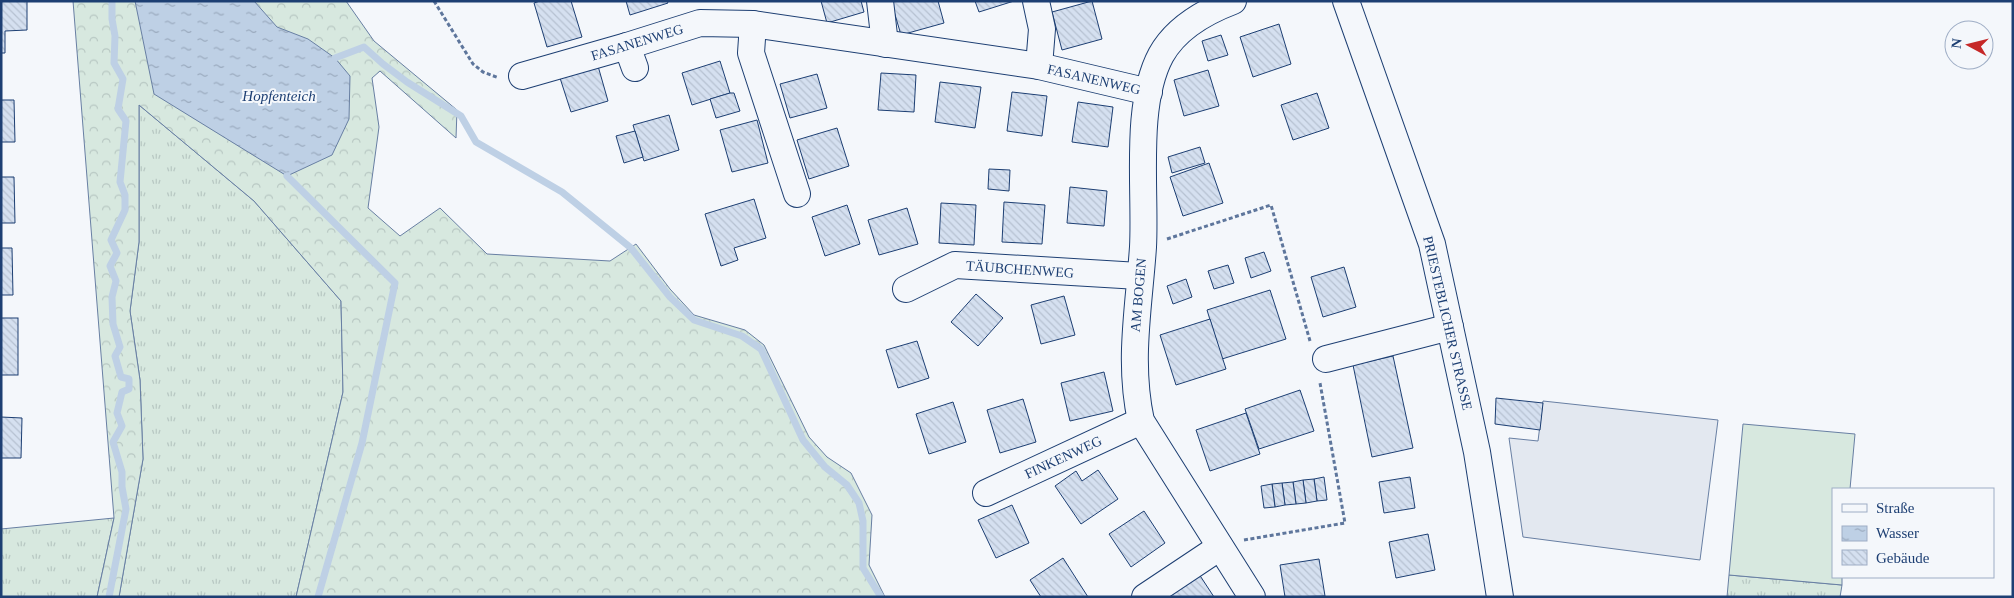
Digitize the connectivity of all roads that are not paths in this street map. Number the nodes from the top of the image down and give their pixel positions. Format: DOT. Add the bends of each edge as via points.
graph roads {
  1 [pos="880,1"];
  2 [pos="1036,1"];
  3 [pos="1233,1"];
  4 [pos="1346,1"];
  5 [pos="753,24"];
  6 [pos="885,44"];
  7 [pos="1039,66"];
  8 [pos="522,76"];
  9 [pos="1148,92"];
  10 [pos="797,194"];
  11 [pos="1140,276"];
  12 [pos="906,288"];
  13 [pos="1450,327"];
  14 [pos="1319,362"];
  15 [pos="1141,421"];
  16 [pos="986,493"];
  17 [pos="1220,547"];
  18 [pos="1145,597"];
  19 [pos="1252,597"];
  20 [pos="1500,597"];
  1 -- 6 [label="street"];
  2 -- 7 [label="street, FASANENWEG" via="1042,29"];
  3 -- 9 [label="street, AM BOGEN" via="1184,26 1162,55"];
  4 -- 13 [label="street, PRIESTEBLICHER STRASSE" via="1432,244"];
  5 -- 6 [label="street, FASANENWEG"];
  5 -- 8 [label="street, FASANENWEG" via="700,23 631,57"];
  5 -- 10 [label="street" via="751,53"];
  6 -- 7 [label="street, FASANENWEG"];
  7 -- 9 [label="street, FASANENWEG"];
  9 -- 11 [label="street, AM BOGEN"];
  11 -- 12 [label="street, TÄUBCHENWEG" via="955,265"];
  11 -- 15 [label="street, AM BOGEN" via="1134,352"];
  13 -- 14 [label="street"];
  13 -- 20 [label="street, PRIESTEBLICHER STRASSE" via="1477,452"];
  15 -- 16 [label="street, FINKENWEG"];
  15 -- 17 [label="street, AM BOGEN"];
  17 -- 18 [label="street"];
  17 -- 19 [label="street, AM BOGEN"];
}
